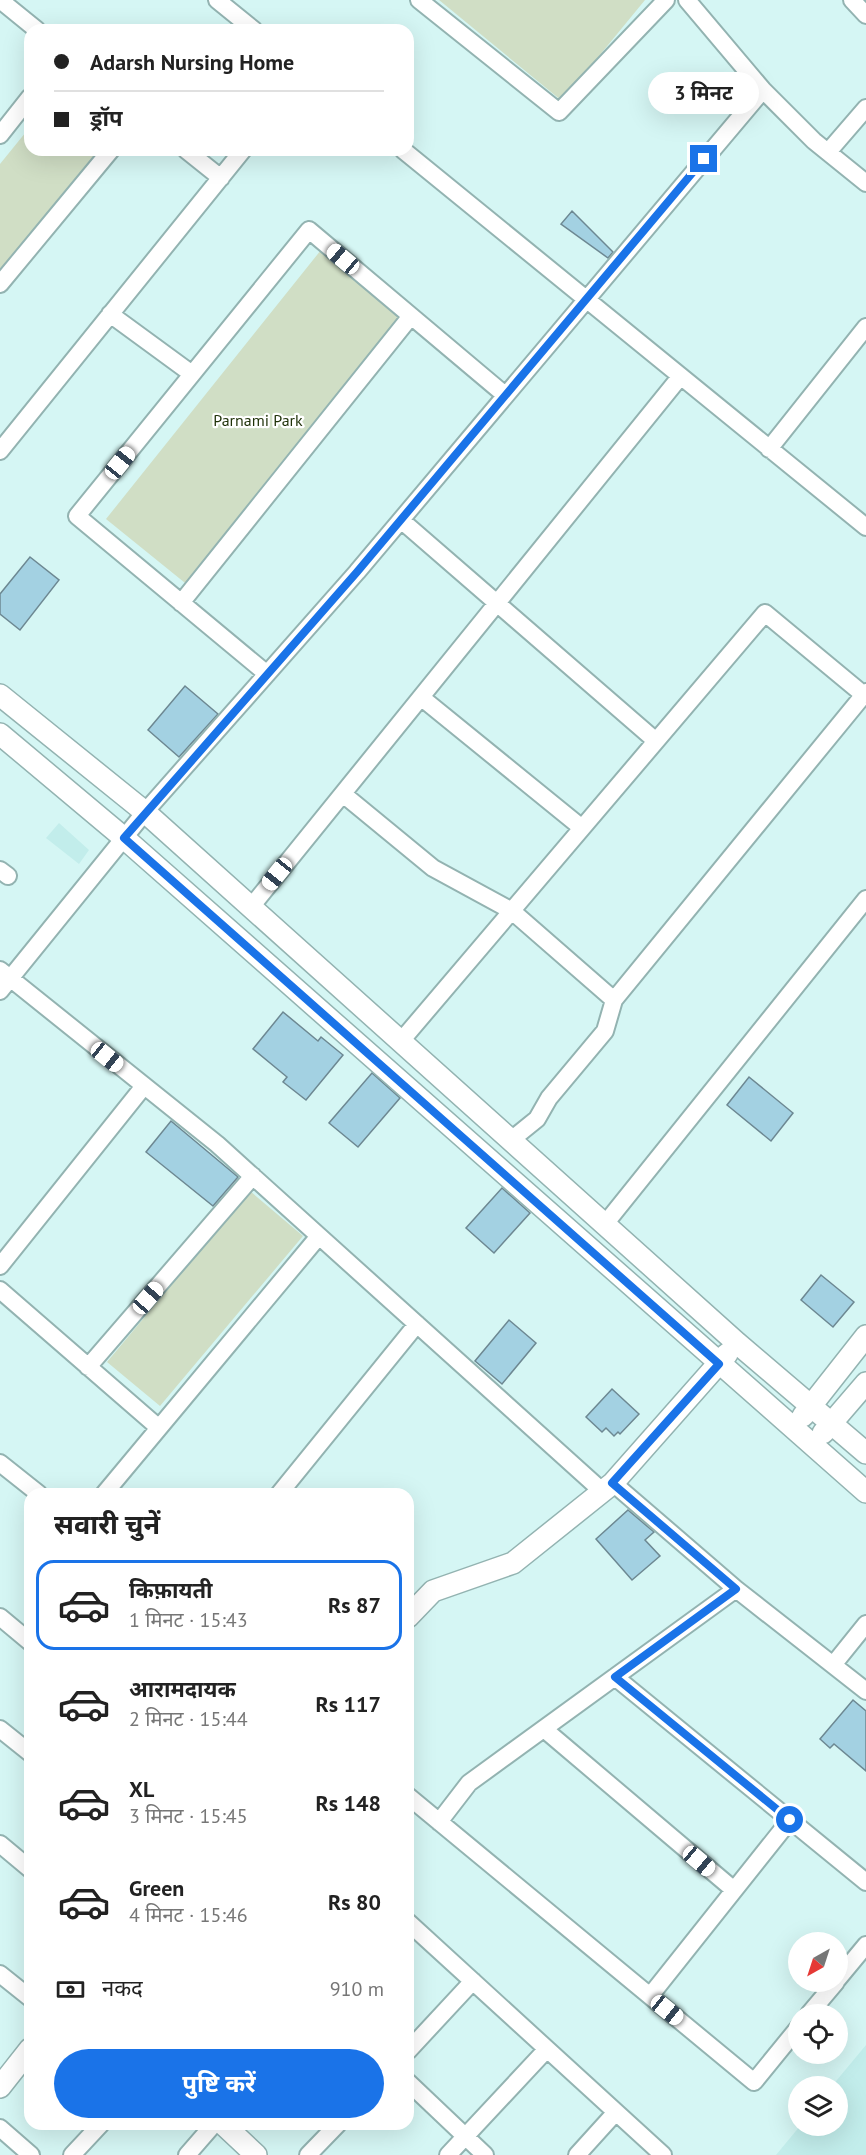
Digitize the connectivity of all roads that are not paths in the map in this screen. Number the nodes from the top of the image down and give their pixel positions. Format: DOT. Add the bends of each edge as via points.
graph roads {
  1 [pos="0,0"];
  2 [pos="419,0"];
  3 [pos="666,0"];
  4 [pos="687,0"];
  5 [pos="852,0"];
  6 [pos="219,1"];
  7 [pos="866,15"];
  8 [pos="30,24"];
  9 [pos="247,24"];
  10 [pos="763,90"];
  11 [pos="24,105"];
  12 [pos="866,108"];
  13 [pos="0,135"];
  14 [pos="828,152"];
  15 [pos="106,156"];
  16 [pos="193,156"];
  17 [pos="238,156"];
  18 [pos="410,156"];
  19 [pos="220,178"];
  20 [pos="866,183"];
  21 [pos="0,284"];
  22 [pos="587,298"];
  23 [pos="110,314"];
  24 [pos="411,316"];
  25 [pos="866,327"];
  26 [pos="192,374"];
  27 [pos="680,377"];
  28 [pos="505,395"];
  29 [pos="769,449"];
  30 [pos="0,451"];
  31 [pos="401,520"];
  32 [pos="866,527"];
  33 [pos="180,603"];
  34 [pos="497,604"];
  35 [pos="267,674"];
  36 [pos="865,693"];
  37 [pos="0,695"];
  38 [pos="422,698"];
  39 [pos="0,734"];
  40 [pos="656,741"];
  41 [pos="343,794"];
  42 [pos="145,812"];
  43 [pos="582,828"];
  44 [pos="124,838"];
  45 [pos="866,899"];
  46 [pos="251,907"];
  47 [pos="512,911"];
  48 [pos="3,980"];
  49 [pos="614,1000"];
  50 [pos="401,1041"];
  51 [pos="144,1086"];
  52 [pos="511,1140"];
  53 [pos="253,1176"];
  54 [pos="605,1224"];
  55 [pos="319,1236"];
  56 [pos="0,1266"];
  57 [pos="0,1290"];
  58 [pos="417,1324"];
  59 [pos="866,1336"];
  60 [pos="737,1343"];
  61 [pos="719,1364"];
  62 [pos="88,1367"];
  63 [pos="866,1383"];
  64 [pos="810,1406"];
  65 [pos="831,1424"];
  66 [pos="159,1428"];
  67 [pos="794,1428"];
  68 [pos="813,1445"];
  69 [pos="866,1453"];
  70 [pos="0,1463"];
  71 [pos="607,1487"];
  72 [pos="31,1488"];
  73 [pos="109,1488"];
  74 [pos="284,1488"];
  75 [pos="866,1492"];
  76 [pos="736,1589"];
  77 [pos="414,1611"];
  78 [pos="0,1617"];
  79 [pos="866,1624"];
  80 [pos="24,1637"];
  81 [pos="833,1665"];
  82 [pos="615,1677"];
  83 [pos="866,1691"];
  84 [pos="0,1729"];
  85 [pos="544,1729"];
  86 [pos="24,1748"];
  87 [pos="414,1801"];
  88 [pos="790,1820"];
  89 [pos="439,1822"];
  90 [pos="0,1844"];
  91 [pos="24,1864"];
  92 [pos="866,1882"];
  93 [pos="734,1890"];
  94 [pos="414,1927"];
  95 [pos="866,1945"];
  96 [pos="848,1967"];
  97 [pos="0,1974"];
  98 [pos="473,1981"];
  99 [pos="827,1992"];
  100 [pos="24,1993"];
  101 [pos="650,1996"];
  102 [pos="817,2004"];
  103 [pos="788,2040"];
  104 [pos="414,2045"];
  105 [pos="547,2049"];
  106 [pos="24,2056"];
  107 [pos="2,2080"];
  108 [pos="414,2088"];
  109 [pos="616,2112"];
  110 [pos="0,2128"];
  111 [pos="95,2130"];
  112 [pos="209,2130"];
  113 [pos="229,2130"];
  114 [pos="332,2130"];
  115 [pos="466,2136"];
  116 [pos="31,2155"];
  117 [pos="72,2155"];
  118 [pos="186,2155"];
  119 [pos="256,2155"];
  120 [pos="308,2155"];
  121 [pos="448,2155"];
  122 [pos="485,2155"];
  123 [pos="577,2155"];
  124 [pos="663,2155"];
  1 -- 8 [label="street"];
  2 -- 3 [label="street" via="559,112"];
  4 -- 10 [label="street"];
  5 -- 7 [label="street"];
  6 -- 9 [label="street"];
  10 -- 14 [label="street"];
  10 -- 22 [label="street"];
  11 -- 13 [label="street"];
  12 -- 14 [label="street"];
  14 -- 20 [label="street"];
  15 -- 21 [label="street"];
  16 -- 19 [label="street"];
  17 -- 19 [label="street"];
  18 -- 22 [label="street"];
  19 -- 23 [label="street"];
  22 -- 27 [label="street"];
  22 -- 28 [label="street"];
  23 -- 26 [label="street"];
  23 -- 30 [label="street"];
  24 -- 26 [label="street" via="309,230"];
  24 -- 28 [label="street"];
  24 -- 33 [label="street"];
  25 -- 29 [label="street"];
  26 -- 33 [label="street" via="77,516"];
  27 -- 29 [label="street"];
  27 -- 34 [label="street"];
  28 -- 31 [label="street"];
  29 -- 32 [label="street"];
  31 -- 34 [label="street"];
  31 -- 35 [label="street"];
  33 -- 35 [label="street"];
  34 -- 38 [label="street"];
  34 -- 40 [label="street"];
  35 -- 42 [label="street"];
  36 -- 40 [label="street" via="765,613"];
  36 -- 49 [label="street"];
  37 -- 42 [label="street"];
  38 -- 41 [label="street"];
  38 -- 43 [label="street"];
  39 -- 44 [label="street"];
  40 -- 43 [label="street"];
  41 -- 46 [label="street"];
  41 -- 47 [label="street" via="433,868"];
  42 -- 44 [label="street"];
  42 -- 46 [label="street"];
  43 -- 47 [label="street"];
  44 -- 48 [label="street"];
  44 -- 61 [label="street"];
  45 -- 54 [label="street"];
  46 -- 50 [label="street"];
  47 -- 49 [label="street"];
  47 -- 50 [label="street"];
  48 -- 51 [label="street"];
  49 -- 52 [label="street" via="605,1031 549,1098 537,1119"];
  50 -- 52 [label="street"];
  51 -- 53 [label="street"];
  51 -- 56 [label="street"];
  52 -- 54 [label="street"];
  53 -- 55 [label="street"];
  53 -- 62 [label="street"];
  54 -- 60 [label="street"];
  55 -- 58 [label="street"];
  55 -- 66 [label="street"];
  57 -- 62 [label="street"];
  58 -- 71 [label="street"];
  58 -- 74 [label="street"];
  59 -- 64 [label="street"];
  60 -- 61 [label="street"];
  60 -- 64 [label="street"];
  61 -- 67 [label="street"];
  61 -- 71 [label="street"];
  62 -- 66 [label="street"];
  63 -- 65 [label="street"];
  64 -- 65 [label="street"];
  64 -- 67 [label="street"];
  65 -- 68 [label="street"];
  65 -- 69 [label="street"];
  66 -- 73 [label="street"];
  67 -- 68 [label="street"];
  68 -- 75 [label="street"];
  70 -- 72 [label="street"];
  71 -- 76 [label="street"];
  71 -- 77 [label="street" via="513,1563 433,1591"];
  76 -- 81 [label="street"];
  76 -- 82 [label="street"];
  78 -- 80 [label="street"];
  79 -- 81 [label="street"];
  81 -- 83 [label="street"];
  82 -- 85 [label="street"];
  82 -- 88 [label="street"];
  84 -- 86 [label="street"];
  85 -- 89 [label="street" via="469,1784"];
  85 -- 93 [label="street"];
  87 -- 89 [label="street"];
  88 -- 92 [label="street"];
  88 -- 93 [label="street"];
  89 -- 101 [label="street"];
  90 -- 91 [label="street"];
  93 -- 101 [label="street"];
  94 -- 98 [label="street"];
  95 -- 96 [label="street"];
  97 -- 100 [label="street"];
  98 -- 104 [label="street"];
  98 -- 105 [label="street"];
  99 -- 102 [label="street"];
  101 -- 103 [label="street" via="754,2082"];
  105 -- 109 [label="street"];
  105 -- 115 [label="street"];
  106 -- 107 [label="street"];
  108 -- 115 [label="street"];
  109 -- 123 [label="street"];
  109 -- 124 [label="street"];
  110 -- 116 [label="street"];
  111 -- 117 [label="street"];
  112 -- 118 [label="street"];
  113 -- 119 [label="street"];
  114 -- 120 [label="street"];
  115 -- 121 [label="street"];
  115 -- 122 [label="street"];
}
